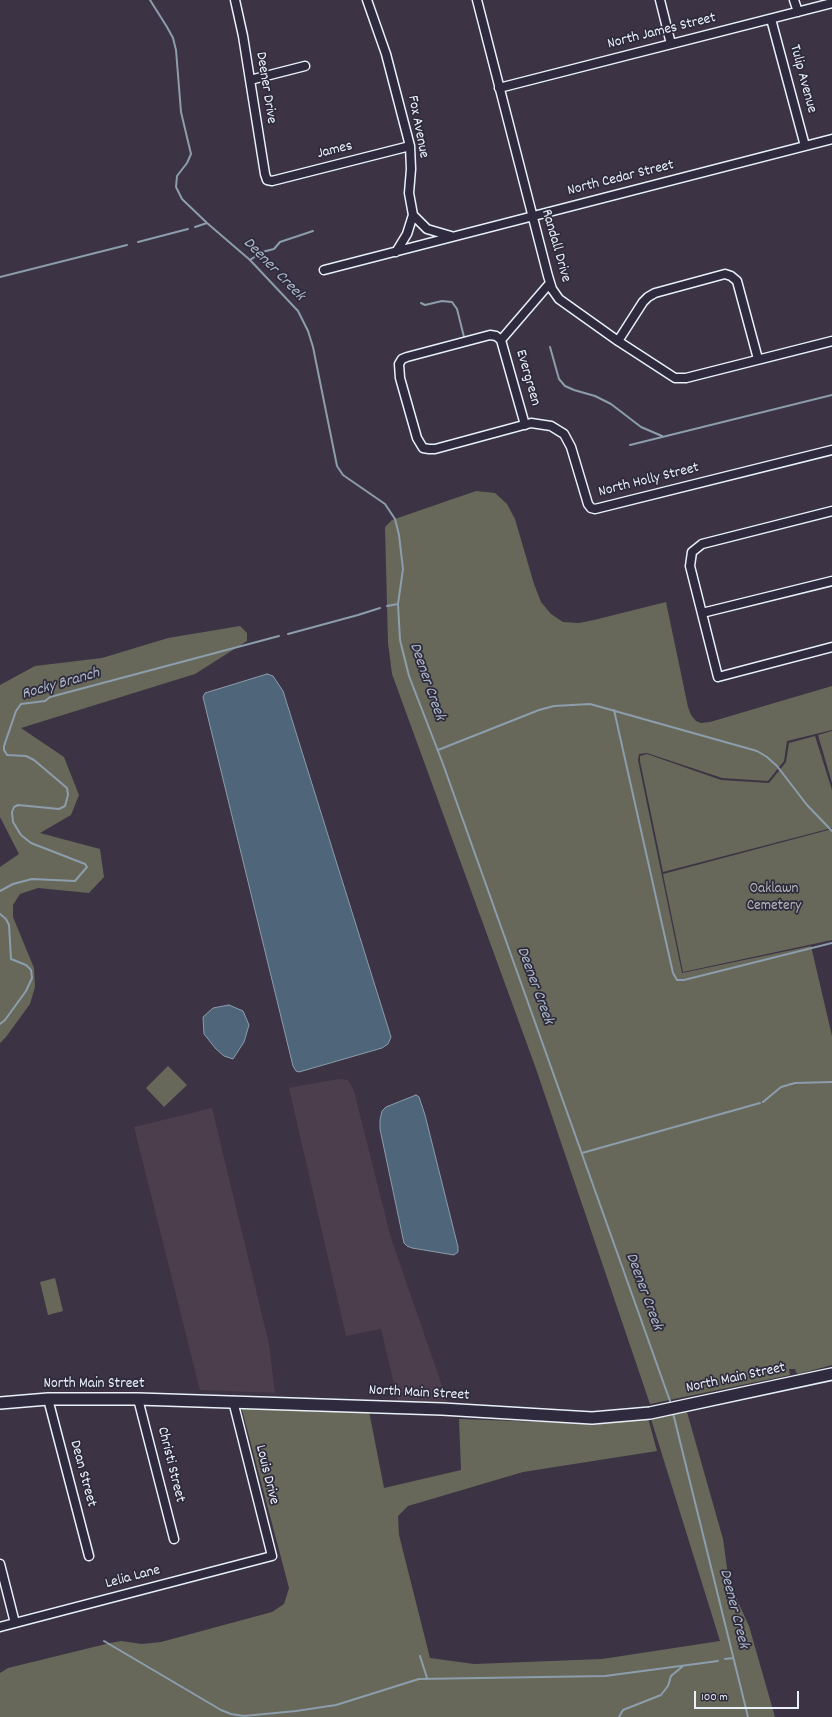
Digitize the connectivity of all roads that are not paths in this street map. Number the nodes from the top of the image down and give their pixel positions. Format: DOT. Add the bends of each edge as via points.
graph roads {
  1 [pos="235,0"];
  2 [pos="367,0"];
  3 [pos="477,0"];
  4 [pos="660,0"];
  5 [pos="794,0"];
  6 [pos="832,3"];
  7 [pos="798,12"];
  8 [pos="771,19"];
  9 [pos="671,44"];
  10 [pos="305,66"];
  11 [pos="250,80"];
  12 [pos="499,88"];
  13 [pos="832,139"];
  14 [pos="410,146"];
  15 [pos="805,146"];
  16 [pos="267,180"];
  17 [pos="413,215"];
  18 [pos="532,216"];
  19 [pos="454,237"];
  20 [pos="396,252"];
  21 [pos="324,270"];
  22 [pos="550,283"];
  23 [pos="501,340"];
  24 [pos="618,341"];
  25 [pos="832,341"];
  26 [pos="758,359"];
  27 [pos="525,424"];
  28 [pos="832,450"];
  29 [pos="832,511"];
  30 [pos="832,581"];
  31 [pos="702,614"];
  32 [pos="832,647"];
  33 [pos="832,1374"];
  34 [pos="48,1399"];
  35 [pos="138,1399"];
  36 [pos="233,1401"];
  37 [pos="0,1403"];
  38 [pos="174,1539"];
  39 [pos="89,1556"];
  40 [pos="272,1556"];
  41 [pos="0,1564"];
  42 [pos="15,1623"];
  43 [pos="0,1627"];
  1 -- 11 [label="street, Deener Drive"];
  2 -- 14 [label="street, Fox Avenue" via="386,54"];
  3 -- 12 [label="street, Randall Drive"];
  4 -- 9 [label="street"];
  5 -- 7 [label="street"];
  6 -- 7 [label="street, North James Street"];
  7 -- 8 [label="street, North James Street"];
  8 -- 9 [label="street, North James Street"];
  8 -- 15 [label="street, Tulip Avenue"];
  9 -- 12 [label="street, North James Street"];
  10 -- 11 [label="street"];
  11 -- 16 [label="street, Deener Drive"];
  12 -- 18 [label="street, Randall Drive"];
  13 -- 15 [label="street, North Cedar Street"];
  14 -- 16 [label="street, James" via="272,181"];
  14 -- 17 [label="street, Fox Avenue" via="408,193"];
  15 -- 18 [label="street, North Cedar Street"];
  17 -- 19 [label="street" via="427,229"];
  17 -- 20 [label="street" via="407,234"];
  18 -- 19 [label="street, North Cedar Street"];
  18 -- 22 [label="street, Randall Drive"];
  19 -- 20 [label="street, North Cedar Street"];
  20 -- 21 [label="street, North Cedar Street"];
  22 -- 23 [label="street"];
  22 -- 24 [label="street, Randall Drive" via="559,299"];
  23 -- 27 [label="street, Evergreen"];
  23 -- 27 [label="street, North Holly Street" via="490,335 407,356 399,364 398,370 417,438 424,448 435,449"];
  24 -- 26 [label="street, Randall Drive" via="675,378 686,378"];
  24 -- 26 [label="street" via="648,296 725,274 737,281"];
  25 -- 26 [label="street, Randall Drive"];
  27 -- 28 [label="street, North Holly Street" via="551,426 564,434 571,446 588,504 595,509"];
  29 -- 31 [label="street" via="697,547 692,552 690,566"];
  30 -- 31 [label="street"];
  31 -- 32 [label="street" via="718,677"];
  33 -- 36 [label="street, North Main Street" via="650,1413 592,1418"];
  34 -- 35 [label="street, North Main Street"];
  34 -- 37 [label="street, North Main Street"];
  34 -- 39 [label="street, Dean Street"];
  35 -- 36 [label="street, North Main Street"];
  35 -- 38 [label="street, Christi Street"];
  36 -- 40 [label="street, Louis Drive"];
  40 -- 42 [label="street, Lelia Lane"];
  41 -- 42 [label="street"];
  42 -- 43 [label="street, Lelia Lane"];
}
